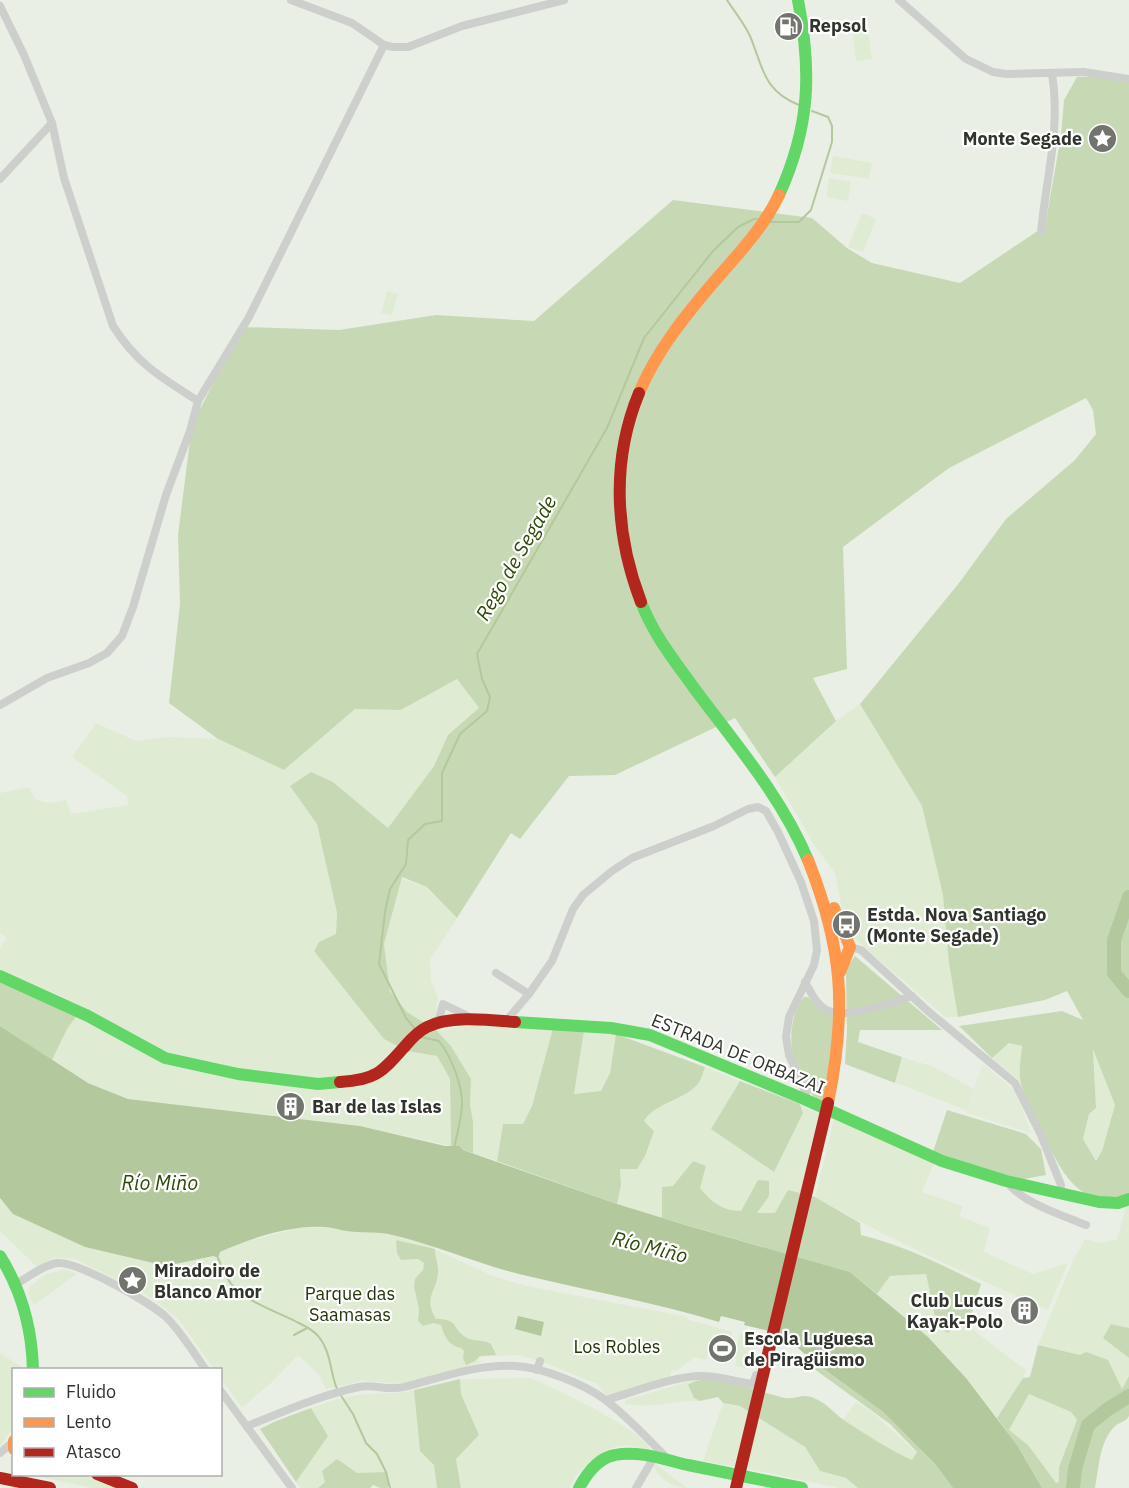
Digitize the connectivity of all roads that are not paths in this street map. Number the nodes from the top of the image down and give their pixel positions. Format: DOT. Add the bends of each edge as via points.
graph roads {
  1 [pos="291,0"];
  2 [pos="564,0"];
  3 [pos="798,0"];
  4 [pos="899,0"];
  5 [pos="0,6"];
  6 [pos="384,45"];
  7 [pos="1052,74"];
  8 [pos="1129,79"];
  9 [pos="52,123"];
  10 [pos="0,179"];
  11 [pos="1041,232"];
  12 [pos="198,401"];
  13 [pos="0,705"];
  14 [pos="791,827"];
  15 [pos="778,832"];
  16 [pos="806,856"];
  17 [pos="828,915"];
  18 [pos="814,921"];
  19 [pos="850,947"];
  20 [pos="496,973"];
  21 [pos="0,976"];
  22 [pos="839,976"];
  23 [pos="805,982"];
  24 [pos="529,994"];
  25 [pos="912,996"];
  26 [pos="467,1019"];
  27 [pos="506,1021"];
  28 [pos="433,1024"];
  29 [pos="804,1099"];
  30 [pos="1006,1180"];
  31 [pos="1060,1192"];
  32 [pos="1129,1199"];
  33 [pos="1086,1225"];
  34 [pos="0,1256"];
  35 [pos="16,1284"];
  36 [pos="759,1361"];
  37 [pos="33,1368"];
  38 [pos="205,1368"];
  39 [pos="222,1393"];
  40 [pos="606,1400"];
  41 [pos="246,1426"];
  42 [pos="12,1443"];
  43 [pos="0,1453"];
  44 [pos="659,1460"];
  45 [pos="102,1476"];
  46 [pos="0,1478"];
  47 [pos="750,1482"];
  48 [pos="29,1483"];
  49 [pos="0,1484"];
  50 [pos="50,1488"];
  51 [pos="132,1488"];
  52 [pos="292,1488"];
  53 [pos="579,1488"];
  54 [pos="636,1488"];
  55 [pos="736,1488"];
  56 [pos="802,1488"];
  1 -- 6 [label="street" via="352,22"];
  2 -- 6 [label="street" via="462,26 408,47"];
  3 -- 14 [label="main road" via="807,48 808,100 800,145 772,210 759,230 666,343 646,379 632,414 618,481 622,548 643,612 662,645 770,791"];
  4 -- 7 [label="street" via="966,59 980,66 1006,74"];
  5 -- 9 [label="street"];
  6 -- 12 [label="street" via="249,317"];
  7 -- 8 [label="street" via="1084,72"];
  7 -- 11 [label="street" via="1053,160"];
  9 -- 10 [label="street"];
  9 -- 12 [label="street" via="64,178 113,326 147,367"];
  12 -- 13 [label="street" via="122,636 100,657 47,678"];
  14 -- 15 [label="street"];
  14 -- 16 [label="main road"];
  15 -- 18 [label="street"];
  15 -- 24 [label="street" via="766,811 758,807 748,809 632,858 612,871 583,895 573,909 552,962"];
  16 -- 17 [label="main road"];
  16 -- 19 [label="main road" via="825,881"];
  17 -- 18 [label="street"];
  17 -- 22 [label="main road"];
  18 -- 23 [label="street" via="817,950"];
  19 -- 22 [label="main road"];
  19 -- 25 [label="street" via="861,950"];
  20 -- 24 [label="street"];
  21 -- 28 [label="main road" via="165,1058 238,1074 318,1084 374,1076"];
  22 -- 55 [label="main road" via="842,999 838,1050 822,1133"];
  23 -- 25 [label="street" via="817,1002 829,1012 854,1012"];
  23 -- 29 [label="street" via="789,1017 786,1037 789,1055 806,1093"];
  24 -- 27 [label="street"];
  25 -- 31 [label="street" via="1014,1083 1041,1135 1061,1185"];
  26 -- 27 [label="main road, ESTRADA DE ORBAZAI"];
  26 -- 28 [label="main road, ESTRADA DE ORBAZAI"];
  26 -- 28 [label="street" via="443,1004"];
  27 -- 29 [label="main road, ESTRADA DE ORBAZAI" via="611,1028 650,1035"];
  29 -- 30 [label="main road, ESTRADA DE ORBAZAI" via="942,1161"];
  30 -- 31 [label="main road, ESTRADA DE ORBAZAI"];
  30 -- 33 [label="street" via="1011,1189 1026,1198"];
  31 -- 32 [label="main road, ESTRADA DE ORBAZAI" via="1099,1202"];
  34 -- 35 [label="main road"];
  35 -- 37 [label="main road" via="31,1335"];
  35 -- 38 [label="street" via="52,1264 67,1263 82,1269 161,1312"];
  36 -- 40 [label="street" via="753,1384 700,1376"];
  39 -- 41 [label="street"];
  40 -- 41 [label="street" via="538,1365 513,1365 482,1368 401,1388 363,1386"];
  40 -- 44 [label="street" via="664,1455"];
  41 -- 52 [label="street"];
  42 -- 43 [label="street"];
  44 -- 47 [label="main road"];
  44 -- 53 [label="main road" via="612,1456 589,1472"];
  44 -- 54 [label="street"];
  45 -- 51 [label="main road"];
  46 -- 48 [label="main road"];
  47 -- 56 [label="main road"];
  48 -- 49 [label="main road"];
  48 -- 50 [label="main road"];
}
